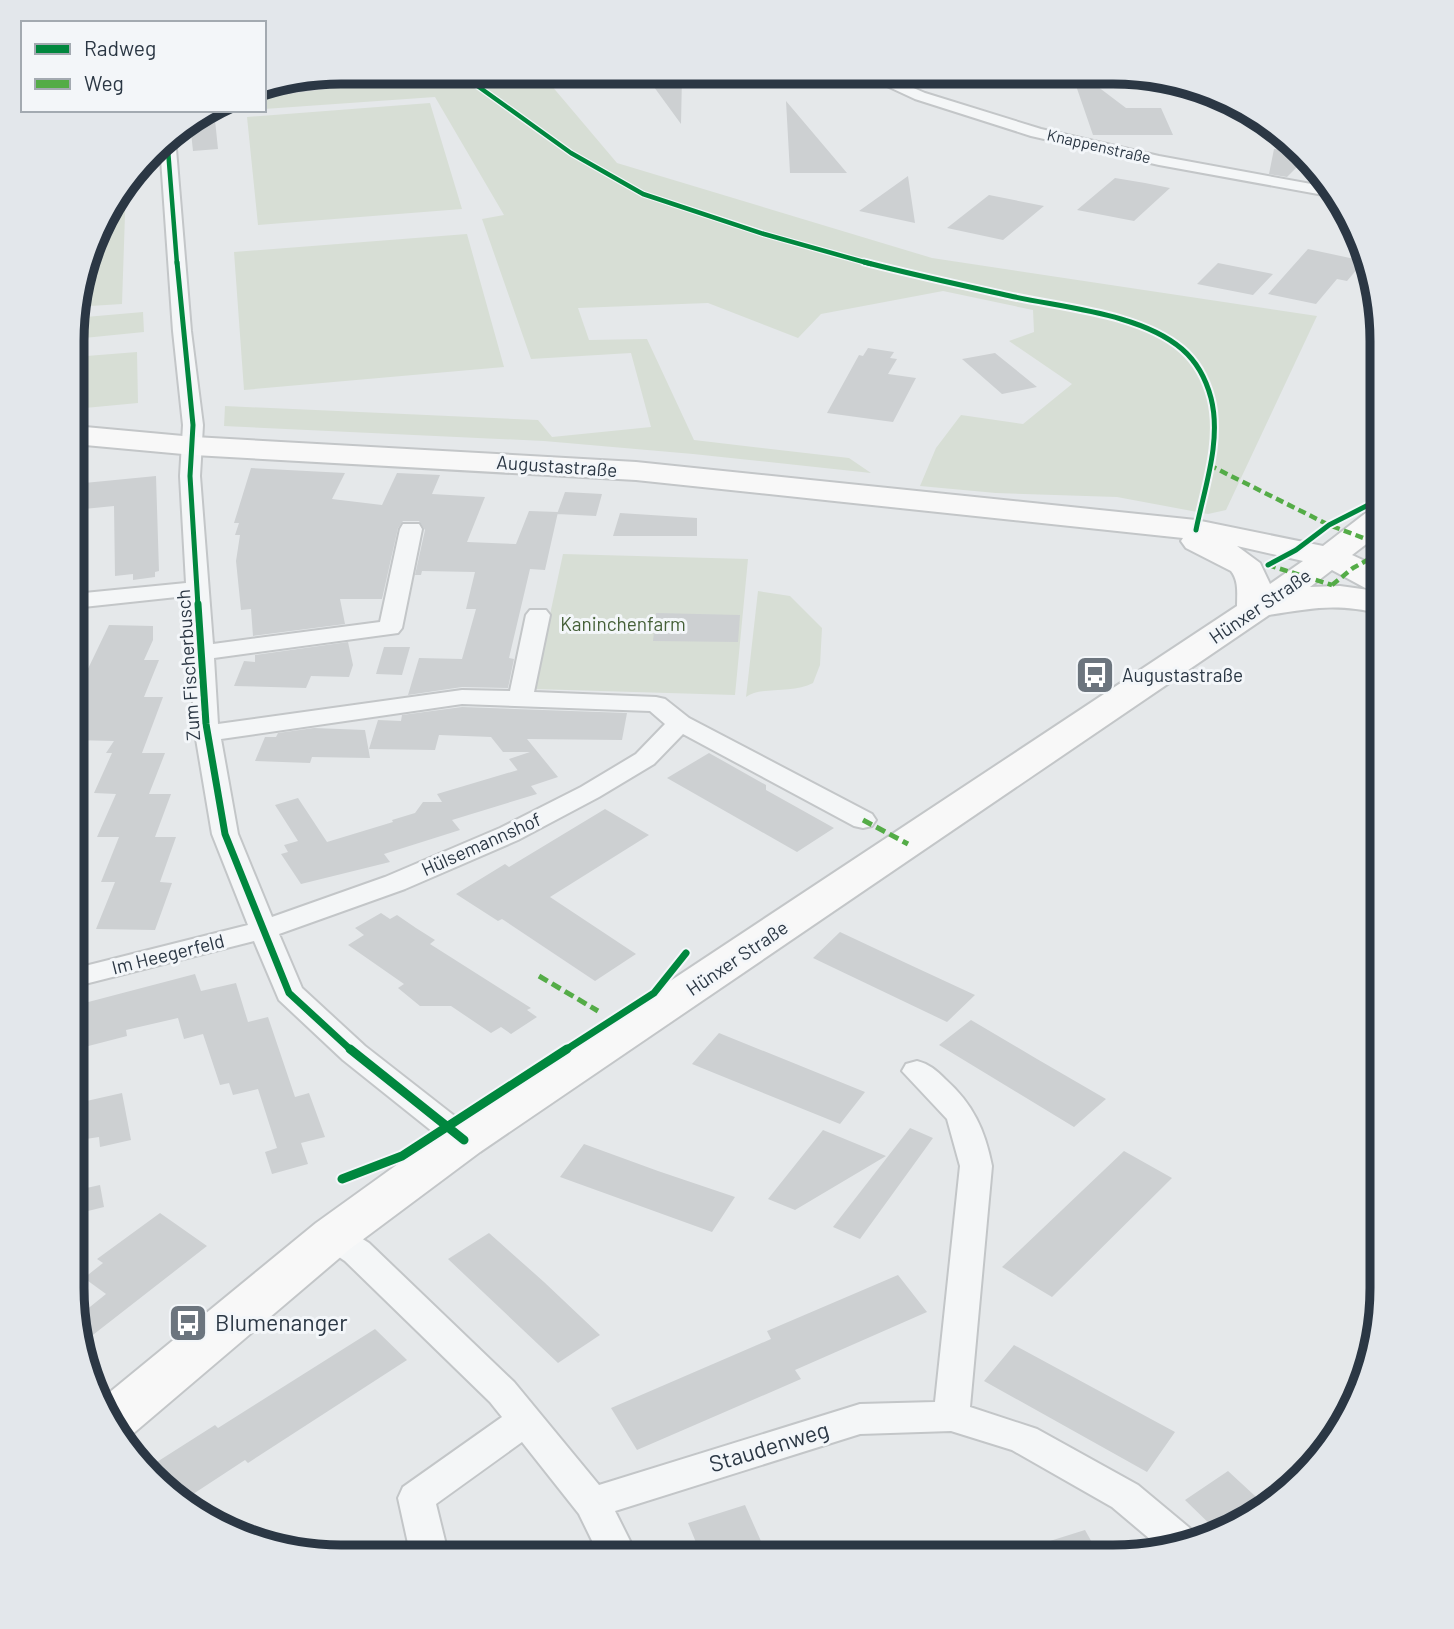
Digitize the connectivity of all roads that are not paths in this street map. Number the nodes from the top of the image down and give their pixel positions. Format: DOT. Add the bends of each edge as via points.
graph roads {
  1 [pos="890,84"];
  2 [pos="168,151"];
  3 [pos="1321,191"];
  4 [pos="84,436"];
  5 [pos="194,446"];
  6 [pos="1370,526"];
  7 [pos="1167,527"];
  8 [pos="411,529"];
  9 [pos="1328,559"];
  10 [pos="1370,577"];
  11 [pos="199,588"];
  12 [pos="84,600"];
  13 [pos="1370,602"];
  14 [pos="1254,610"];
  15 [pos="538,615"];
  16 [pos="203,652"];
  17 [pos="521,698"];
  18 [pos="680,723"];
  19 [pos="207,733"];
  20 [pos="863,820"];
  21 [pos="262,930"];
  22 [pos="84,975"];
  23 [pos="917,1071"];
  24 [pos="464,1140"];
  25 [pos="333,1236"];
  26 [pos="118,1416"];
  27 [pos="951,1416"];
  28 [pos="524,1421"];
  29 [pos="592,1503"];
  30 [pos="1174,1537"];
  31 [pos="427,1545"];
  32 [pos="613,1545"];
  1 -- 3 [label="street, Knappenstraße" via="1021,128"];
  2 -- 5 [label="street, Zum Fischerbusch"];
  4 -- 5 [label="main road, Augustastraße"];
  5 -- 7 [label="main road, Augustastraße" via="636,471"];
  5 -- 11 [label="street, Zum Fischerbusch" via="190,476"];
  6 -- 9 [label="main road, Hünxer Straße"];
  7 -- 9 [label="main road, Augustastraße" via="1240,537"];
  7 -- 14 [label="main road" via="1239,562 1253,578"];
  8 -- 16 [label="street, Zum Fischerbusch" via="390,628"];
  9 -- 10 [label="main road, Augustastraße"];
  9 -- 14 [label="main road, Hünxer Straße"];
  11 -- 12 [label="street"];
  11 -- 16 [label="street, Zum Fischerbusch"];
  13 -- 14 [label="main road" via="1326,596 1288,599"];
  14 -- 24 [label="main road, Hünxer Straße"];
  15 -- 17 [label="street"];
  16 -- 19 [label="street, Zum Fischerbusch"];
  17 -- 18 [label="street" via="656,704"];
  17 -- 19 [label="street" via="462,697"];
  18 -- 20 [label="street"];
  18 -- 21 [label="street, Hülsemannshof" via="645,759 509,834 395,883"];
  19 -- 21 [label="street, Zum Fischerbusch" via="225,834"];
  21 -- 22 [label="street, Im Heegerfeld"];
  21 -- 24 [label="street, Zum Fischerbusch" via="289,993 354,1054"];
  23 -- 27 [label="street" via="960,1111 971,1136 976,1166"];
  24 -- 25 [label="main road, Hünxer Straße"];
  25 -- 26 [label="main road, Hünxer Straße"];
  25 -- 28 [label="street" via="357,1252 483,1373"];
  27 -- 29 [label="street, Staudenweg" via="860,1419"];
  27 -- 30 [label="street, Staudenweg" via="1024,1439 1125,1496"];
  28 -- 29 [label="street"];
  28 -- 31 [label="street" via="416,1498"];
  29 -- 32 [label="street"];
}
